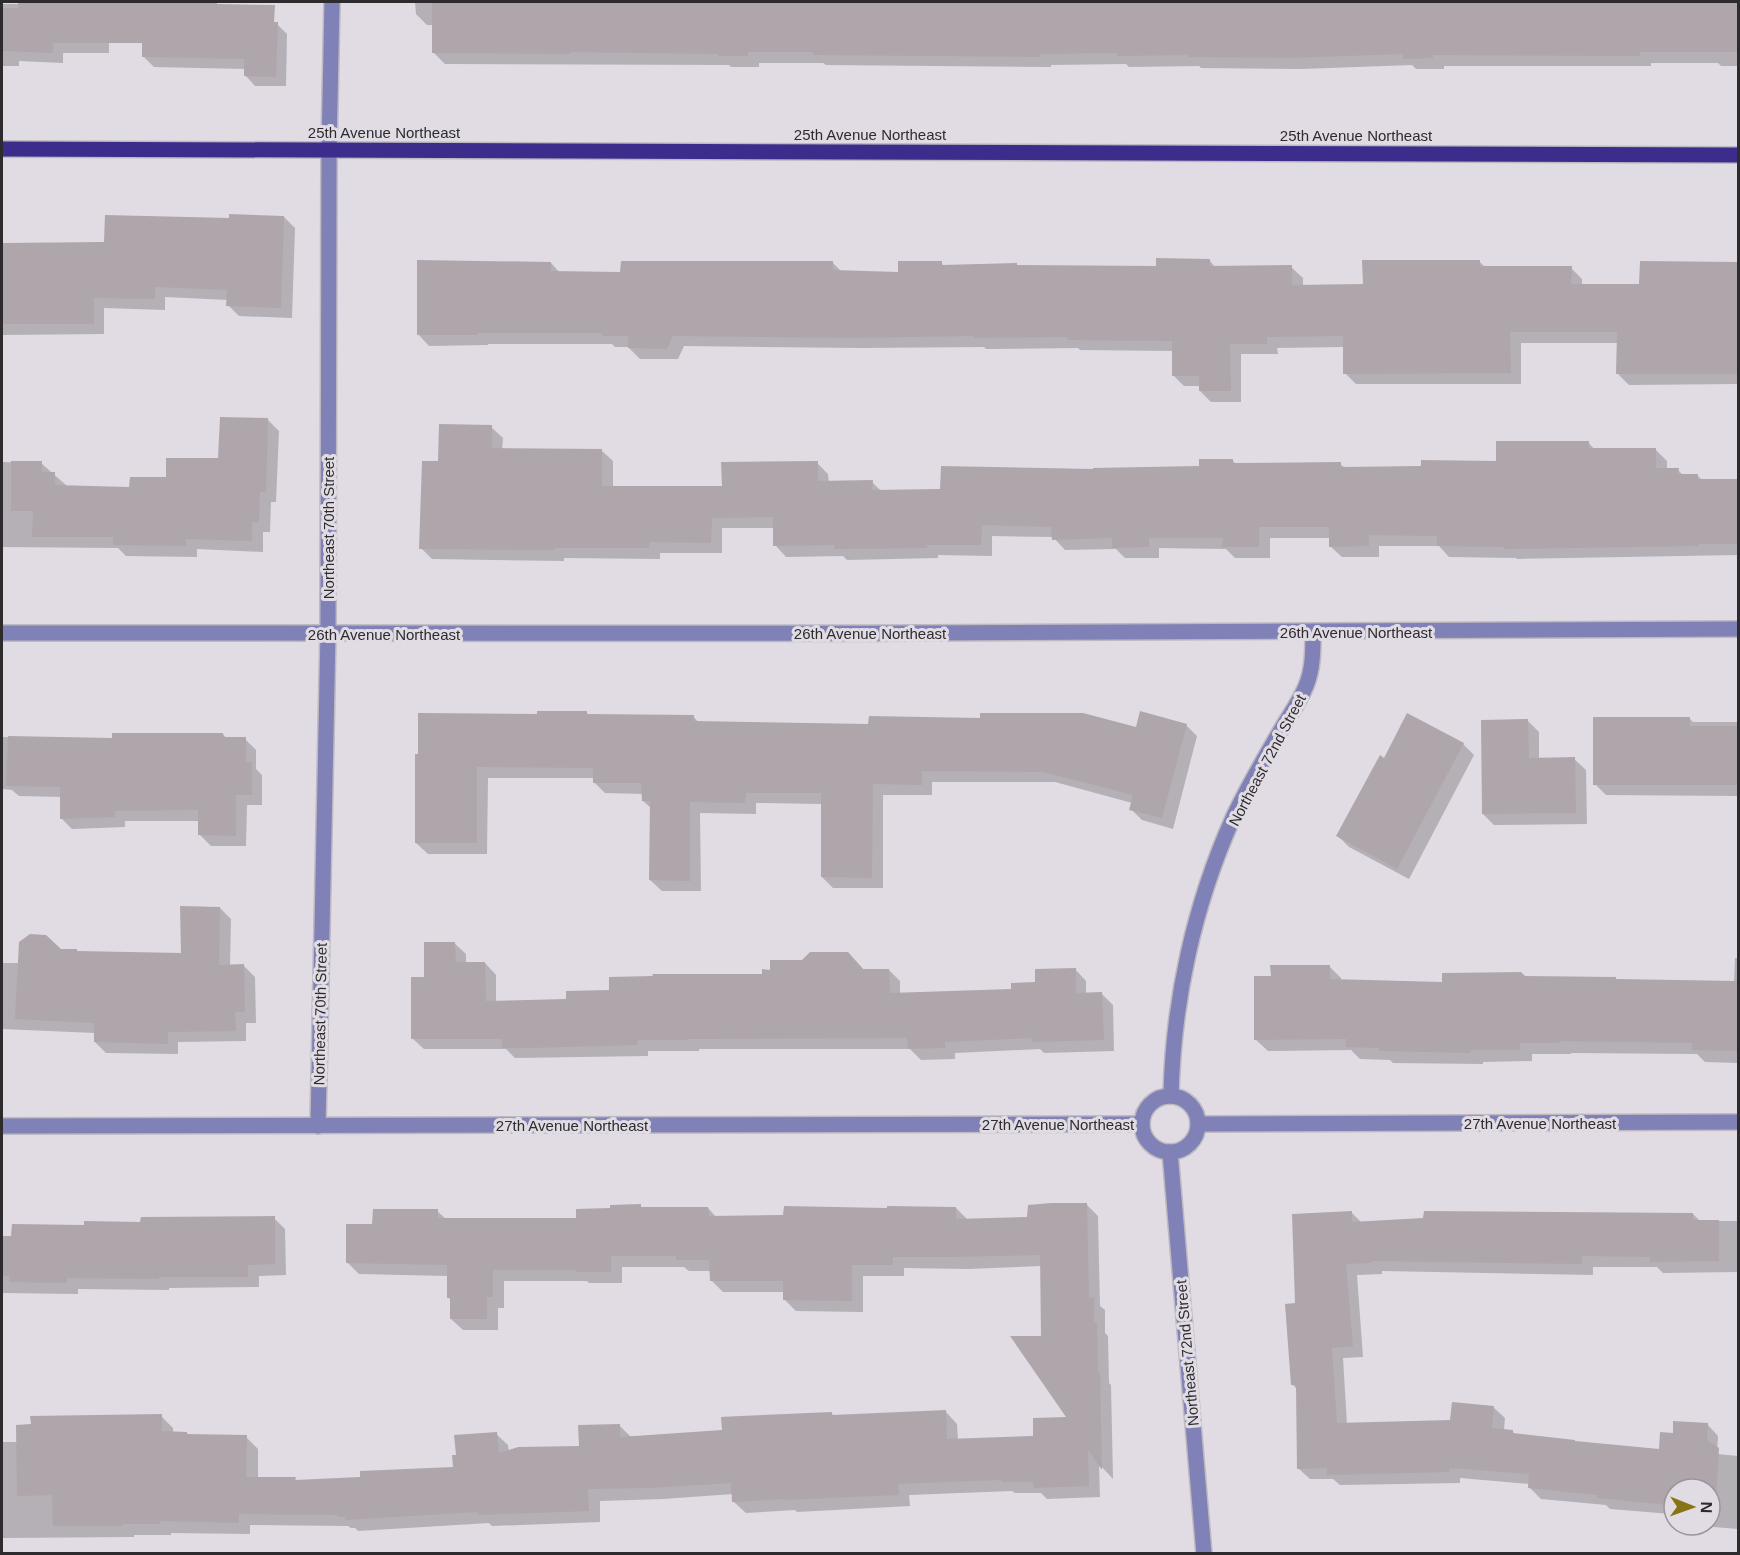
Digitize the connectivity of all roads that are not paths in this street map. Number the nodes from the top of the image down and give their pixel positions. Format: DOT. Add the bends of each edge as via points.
graph roads {
  1 [pos="332,2"];
  2 [pos="2,149"];
  3 [pos="329,150"];
  4 [pos="1738,154"];
  5 [pos="1738,629"];
  6 [pos="2,633"];
  7 [pos="328,633"];
  8 [pos="1313,633"];
  9 [pos="1171,1096"];
  10 [pos="1738,1122"];
  11 [pos="1142,1124"];
  12 [pos="1198,1124"];
  13 [pos="2,1126"];
  14 [pos="318,1126"];
  15 [pos="1170,1152"];
  16 [pos="1204,1554"];
  1 -- 3 [label="street, Northeast 70th Street"];
  2 -- 3 [label="main road, 25th Avenue Northeast"];
  3 -- 4 [label="main road, 25th Avenue Northeast"];
  3 -- 7 [label="street, Northeast 70th Street"];
  5 -- 8 [label="street, 26th Avenue Northeast"];
  6 -- 7 [label="street, 26th Avenue Northeast"];
  7 -- 8 [label="street, 26th Avenue Northeast"];
  7 -- 14 [label="street, Northeast 70th Street"];
  8 -- 9 [label="street, Northeast 72nd Street" via="1312,666 1306,688 1258,768 1234,818 1197,916 1174,1035"];
  9 -- 11 [label="street" via="1151,1103"];
  9 -- 12 [label="street" via="1191,1107"];
  10 -- 12 [label="street, 27th Avenue Northeast"];
  11 -- 14 [label="street, 27th Avenue Northeast"];
  11 -- 15 [label="street" via="1149,1143"];
  12 -- 15 [label="street" via="1196,1134 1184,1149"];
  13 -- 14 [label="street, 27th Avenue Northeast"];
  15 -- 16 [label="street, Northeast 72nd Street"];
}
